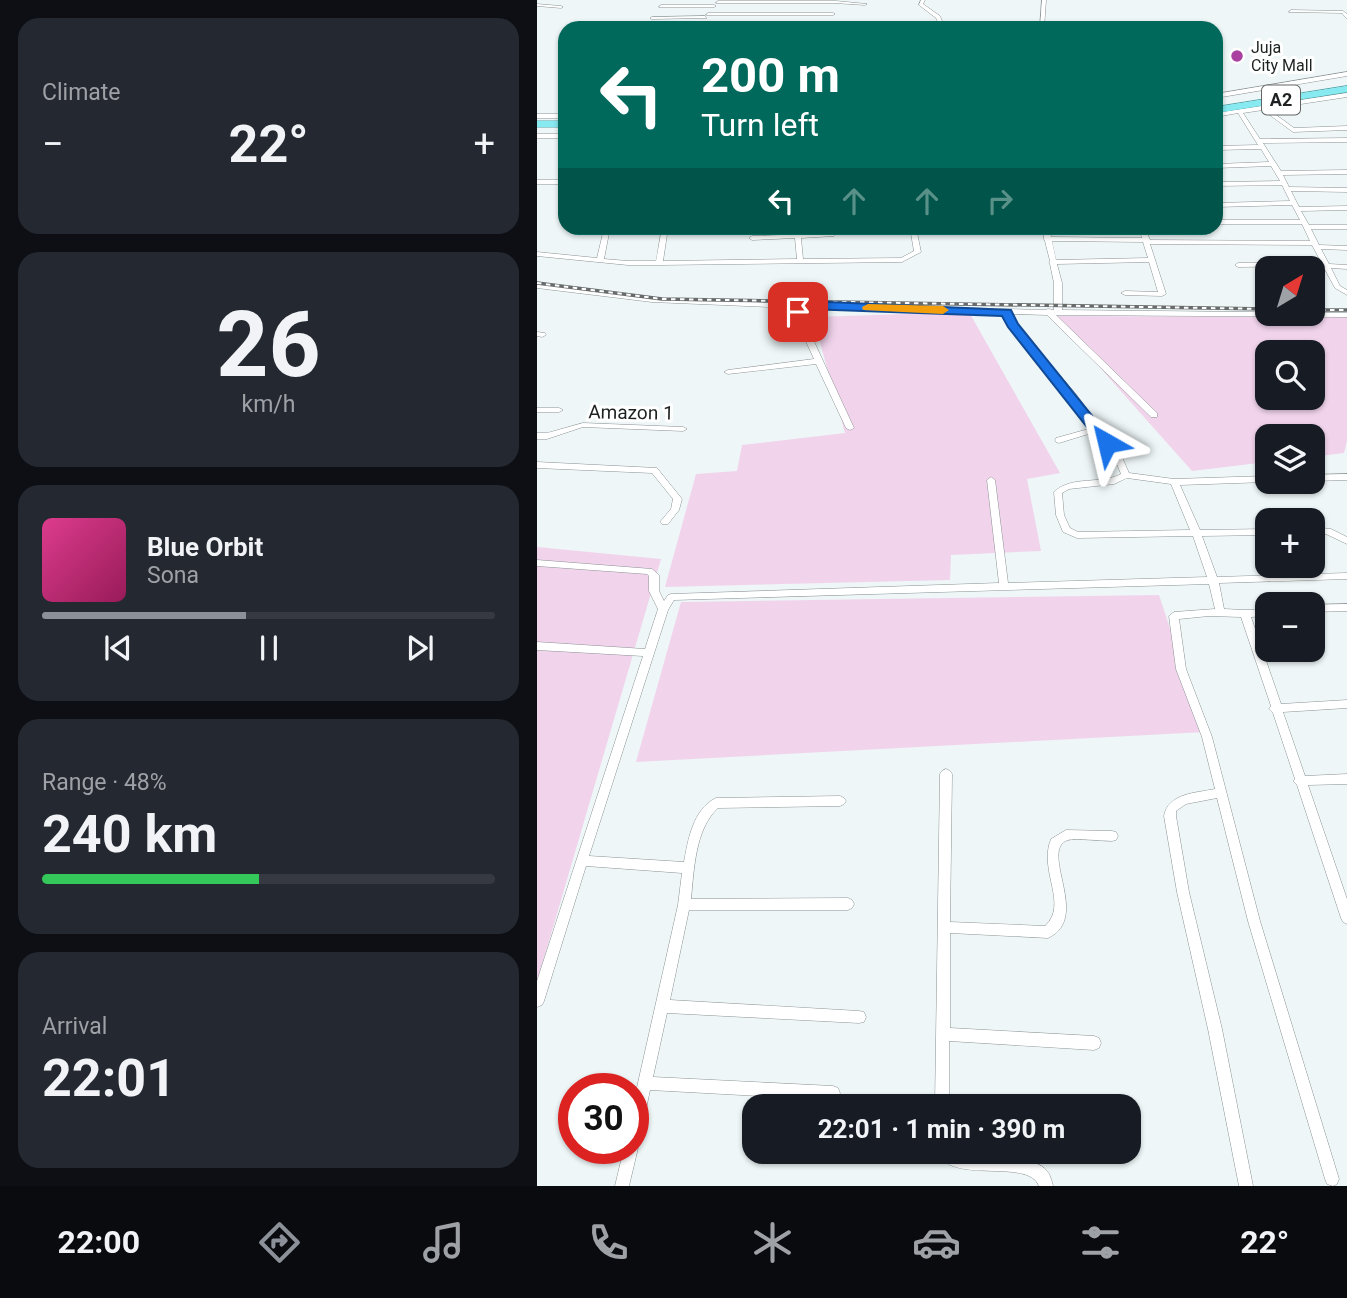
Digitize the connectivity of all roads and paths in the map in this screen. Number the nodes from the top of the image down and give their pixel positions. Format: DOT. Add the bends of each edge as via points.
graph roads {
  1 [pos="923,0"];
  2 [pos="1044,0"];
  3 [pos="1338,0"];
  4 [pos="836,2"];
  5 [pos="717,3"];
  6 [pos="865,4"];
  7 [pos="537,5"];
  8 [pos="661,6"];
  9 [pos="670,6"];
  10 [pos="561,7"];
  11 [pos="1291,11"];
  12 [pos="833,14"];
  13 [pos="1345,15"];
  14 [pos="706,16"];
  15 [pos="653,18"];
  16 [pos="662,18"];
  17 [pos="703,21"];
  18 [pos="829,21"];
  19 [pos="940,21"];
  20 [pos="1042,21"];
  21 [pos="1347,74"];
  22 [pos="1347,82"];
  23 [pos="1347,89"];
  24 [pos="1223,95"];
  25 [pos="1347,95"];
  26 [pos="1223,101"];
  27 [pos="1265,109"];
  28 [pos="1223,111"];
  29 [pos="1223,112"];
  30 [pos="1240,112"];
  31 [pos="537,116"];
  32 [pos="558,116"];
  33 [pos="537,124"];
  34 [pos="558,124"];
  35 [pos="1347,128"];
  36 [pos="558,130"];
  37 [pos="537,131"];
  38 [pos="537,136"];
  39 [pos="558,136"];
  40 [pos="1347,140"];
  41 [pos="1260,144"];
  42 [pos="1223,147"];
  43 [pos="1273,164"];
  44 [pos="1223,166"];
  45 [pos="1347,172"];
  46 [pos="1279,173"];
  47 [pos="558,182"];
  48 [pos="537,183"];
  49 [pos="1223,184"];
  50 [pos="1286,186"];
  51 [pos="1347,190"];
  52 [pos="1223,205"];
  53 [pos="1296,206"];
  54 [pos="1347,208"];
  55 [pos="1223,222"];
  56 [pos="1305,224"];
  57 [pos="1347,227"];
  58 [pos="606,235"];
  59 [pos="664,235"];
  60 [pos="914,235"];
  61 [pos="1047,235"];
  62 [pos="1145,235"];
  63 [pos="832,236"];
  64 [pos="798,237"];
  65 [pos="752,238"];
  66 [pos="1047,239"];
  67 [pos="1147,241"];
  68 [pos="1316,245"];
  69 [pos="1347,248"];
  70 [pos="537,254"];
  71 [pos="601,260"];
  72 [pos="800,260"];
  73 [pos="1151,260"];
  74 [pos="1052,262"];
  75 [pos="659,263"];
  76 [pos="1238,265"];
  77 [pos="1327,265"];
  78 [pos="1347,267"];
  79 [pos="537,286"];
  80 [pos="1124,293"];
  81 [pos="1347,293"];
  82 [pos="800,306"];
  83 [pos="1048,311"];
  84 [pos="1058,311"];
  85 [pos="1007,312"];
  86 [pos="1347,315"];
  87 [pos="819,361"];
  88 [pos="728,372"];
  89 [pos="537,410"];
  90 [pos="559,410"];
  91 [pos="1154,415"];
  92 [pos="850,428"];
  93 [pos="683,429"];
  94 [pos="1097,429"];
  95 [pos="537,436"];
  96 [pos="1059,440"];
  97 [pos="537,465"];
  98 [pos="1126,475"];
  99 [pos="1347,477"];
  100 [pos="1325,478"];
  101 [pos="1255,479"];
  102 [pos="991,480"];
  103 [pos="1174,482"];
  104 [pos="665,522"];
  105 [pos="1325,531"];
  106 [pos="1255,532"];
  107 [pos="1195,535"];
  108 [pos="1347,541"];
  109 [pos="537,563"];
  110 [pos="1346,577"];
  111 [pos="1213,579"];
  112 [pos="1004,586"];
  113 [pos="1347,607"];
  114 [pos="1325,608"];
  115 [pos="663,609"];
  116 [pos="1220,613"];
  117 [pos="1255,613"];
  118 [pos="1245,614"];
  119 [pos="537,646"];
  120 [pos="649,653"];
  121 [pos="1347,704"];
  122 [pos="1274,709"];
  123 [pos="946,774"];
  124 [pos="1347,779"];
  125 [pos="1299,781"];
  126 [pos="1221,792"];
  127 [pos="840,801"];
  128 [pos="1112,836"];
  129 [pos="582,861"];
  130 [pos="689,868"];
  131 [pos="848,904"];
  132 [pos="685,905"];
  133 [pos="1347,918"];
  134 [pos="946,927"];
  135 [pos="537,1001"];
  136 [pos="662,1006"];
  137 [pos="859,1017"];
  138 [pos="945,1034"];
  139 [pos="1094,1043"];
  140 [pos="648,1073"];
  141 [pos="649,1083"];
  142 [pos="833,1093"];
  143 [pos="942,1094"];
  144 [pos="627,1164"];
  145 [pos="968,1164"];
  146 [pos="1332,1179"];
  147 [pos="622,1186"];
  148 [pos="1046,1186"];
  149 [pos="1246,1186"];
  1 -- 19 [label="street" via="921,4"];
  2 -- 20 [label="street"];
  3 -- 13 [label="street"];
  4 -- 5 [label="street"];
  4 -- 6 [label="street"];
  4 -- 12 [label="street"];
  5 -- 9 [label="street"];
  5 -- 14 [label="street"];
  7 -- 10 [label="street"];
  8 -- 9 [label="street"];
  9 -- 16 [label="street"];
  11 -- 13 [label="street"];
  12 -- 14 [label="street"];
  12 -- 18 [label="street"];
  14 -- 16 [label="street"];
  14 -- 17 [label="street"];
  15 -- 16 [label="street"];
  21 -- 24 [label="street"];
  22 -- 26 [label="highway, A2"];
  23 -- 28 [label="highway, A2"];
  25 -- 27 [label="street"];
  27 -- 30 [label="street"];
  27 -- 35 [label="street" via="1293,130"];
  29 -- 30 [label="street"];
  30 -- 41 [label="street"];
  31 -- 32 [label="street"];
  33 -- 34 [label="highway"];
  36 -- 37 [label="highway"];
  38 -- 39 [label="street"];
  40 -- 41 [label="street"];
  41 -- 42 [label="street"];
  41 -- 43 [label="street"];
  43 -- 44 [label="street"];
  43 -- 46 [label="street"];
  45 -- 46 [label="street"];
  46 -- 50 [label="street"];
  47 -- 48 [label="street"];
  49 -- 50 [label="street"];
  50 -- 51 [label="street"];
  50 -- 53 [label="street"];
  52 -- 53 [label="street"];
  53 -- 54 [label="street"];
  53 -- 56 [label="street"];
  55 -- 56 [label="street"];
  56 -- 57 [label="street"];
  56 -- 68 [label="street"];
  58 -- 71 [label="street"];
  59 -- 75 [label="street"];
  60 -- 72 [label="street" via="918,252 910,258"];
  61 -- 66 [label="street"];
  62 -- 67 [label="street"];
  63 -- 64 [label="street"];
  64 -- 65 [label="street"];
  64 -- 72 [label="street"];
  66 -- 67 [label="street"];
  66 -- 74 [label="street"];
  67 -- 68 [label="street"];
  67 -- 73 [label="street"];
  68 -- 69 [label="street"];
  68 -- 77 [label="street"];
  70 -- 71 [label="street"];
  71 -- 75 [label="street"];
  72 -- 75 [label="street"];
  73 -- 74 [label="street"];
  73 -- 80 [label="street" via="1162,294"];
  74 -- 84 [label="street"];
  76 -- 77 [label="street"];
  77 -- 78 [label="street"];
  77 -- 81 [label="street" via="1337,288"];
  79 -- 82 [label="street" via="652,300"];
  82 -- 85 [label="street"];
  82 -- 87 [label="street" via="798,312"];
  83 -- 84 [label="street"];
  83 -- 85 [label="street"];
  83 -- 91 [label="street"];
  84 -- 86 [label="street"];
  85 -- 94 [label="street"];
  87 -- 88 [label="street"];
  87 -- 92 [label="street"];
  89 -- 90 [label="street"];
  93 -- 95 [label="street, Amazon 1" via="583,425"];
  94 -- 96 [label="street"];
  94 -- 98 [label="street"];
  97 -- 104 [label="street" via="654,470 678,499"];
  98 -- 103 [label="street"];
  98 -- 107 [label="street" via="1061,489 1057,495 1066,530 1077,535"];
  99 -- 100 [label="street"];
  101 -- 103 [label="street"];
  102 -- 112 [label="street"];
  103 -- 107 [label="street"];
  105 -- 108 [label="street"];
  106 -- 107 [label="street"];
  107 -- 111 [label="street"];
  109 -- 115 [label="street" via="649,571"];
  110 -- 111 [label="street"];
  111 -- 112 [label="street"];
  111 -- 116 [label="street"];
  112 -- 115 [label="street" via="680,595 671,597"];
  113 -- 114 [label="street"];
  115 -- 120 [label="street"];
  116 -- 118 [label="street"];
  116 -- 126 [label="street" via="1179,614 1173,622 1181,669 1207,737"];
  117 -- 118 [label="street"];
  118 -- 122 [label="street"];
  119 -- 120 [label="street"];
  120 -- 129 [label="street"];
  121 -- 122 [label="street"];
  122 -- 125 [label="street"];
  123 -- 134 [label="street"];
  124 -- 125 [label="street"];
  125 -- 133 [label="street"];
  126 -- 146 [label="street" via="1258,934"];
  126 -- 149 [label="street" via="1183,800 1171,809 1170,816"];
  127 -- 130 [label="street" via="716,803 700,821"];
  128 -- 134 [label="street" via="1066,835 1054,843 1060,918 1048,932"];
  129 -- 130 [label="street"];
  129 -- 135 [label="street"];
  130 -- 132 [label="street"];
  131 -- 132 [label="street"];
  132 -- 136 [label="street"];
  134 -- 138 [label="street"];
  136 -- 137 [label="street"];
  136 -- 140 [label="street"];
  138 -- 139 [label="street"];
  138 -- 143 [label="street"];
  141 -- 142 [label="street"];
  144 -- 147 [label="street"];
  145 -- 148 [label="street" via="1028,1166 1040,1172"];
}
